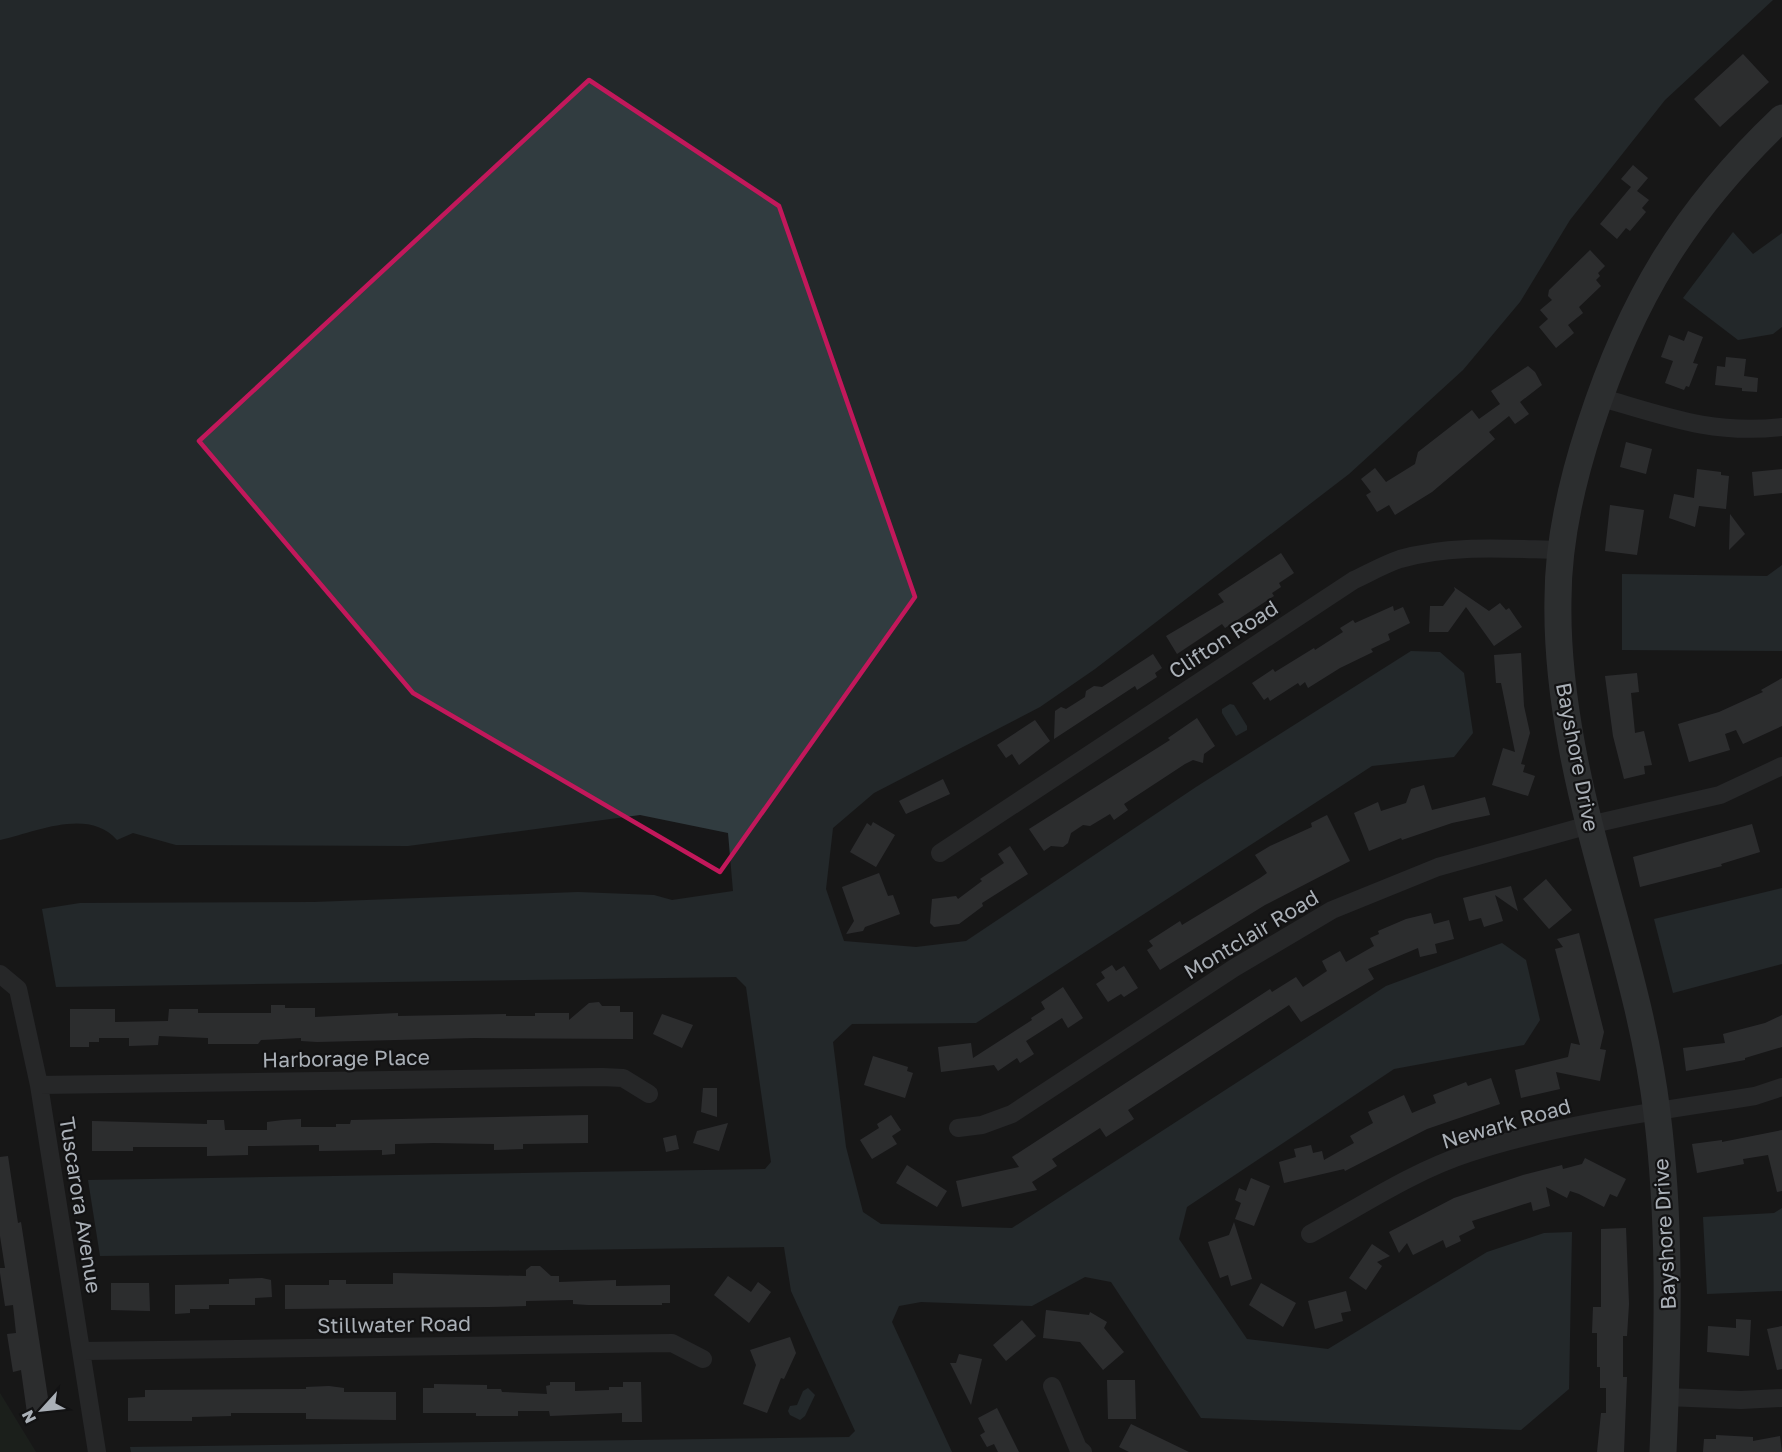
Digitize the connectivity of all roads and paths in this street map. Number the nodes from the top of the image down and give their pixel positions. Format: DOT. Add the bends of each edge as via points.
graph roads {
  1 [pos="1782,118"];
  2 [pos="1599,397"];
  3 [pos="1782,427"];
  4 [pos="1561,550"];
  5 [pos="1782,766"];
  6 [pos="1589,825"];
  7 [pos="940,853"];
  8 [pos="0,974"];
  9 [pos="39,1086"];
  10 [pos="1782,1087"];
  11 [pos="649,1094"];
  12 [pos="1657,1112"];
  13 [pos="958,1128"];
  14 [pos="1310,1234"];
  15 [pos="83,1351"];
  16 [pos="703,1359"];
  17 [pos="1052,1386"];
  18 [pos="1666,1397"];
  19 [pos="1782,1398"];
  20 [pos="97,1452"];
  21 [pos="1083,1452"];
  22 [pos="1663,1452"];
  1 -- 2 [label="street, Bayshore Drive" via="1739,158 1679,235 1627,325"];
  2 -- 3 [label="street" via="1704,427"];
  2 -- 4 [label="street, Bayshore Drive" via="1576,468"];
  4 -- 6 [label="street, Bayshore Drive" via="1557,598 1559,648 1572,746"];
  4 -- 7 [label="street, Clifton Road" via="1440,551 1400,560 1354,580"];
  5 -- 6 [label="street, Montclair Road" via="1720,795"];
  6 -- 12 [label="street, Bayshore Drive" via="1642,1030"];
  6 -- 13 [label="street, Montclair Road" via="1438,867 1332,910 1234,968 1012,1114 982,1125"];
  8 -- 9 [label="street, Tuscarora Avenue" via="18,989"];
  9 -- 11 [label="street, Harborage Place" via="602,1077 623,1078"];
  9 -- 15 [label="street, Tuscarora Avenue"];
  10 -- 12 [label="street, Newark Road" via="1755,1096"];
  12 -- 14 [label="street, Newark Road" via="1568,1126 1467,1154 1395,1187"];
  12 -- 18 [label="street, Bayshore Drive" via="1668,1286"];
  15 -- 16 [label="street, Stillwater Road" via="672,1343"];
  15 -- 20 [label="street, Tuscarora Avenue"];
  17 -- 21 [label="street"];
  18 -- 19 [label="street"];
  18 -- 22 [label="street, Bayshore Drive"];
}
